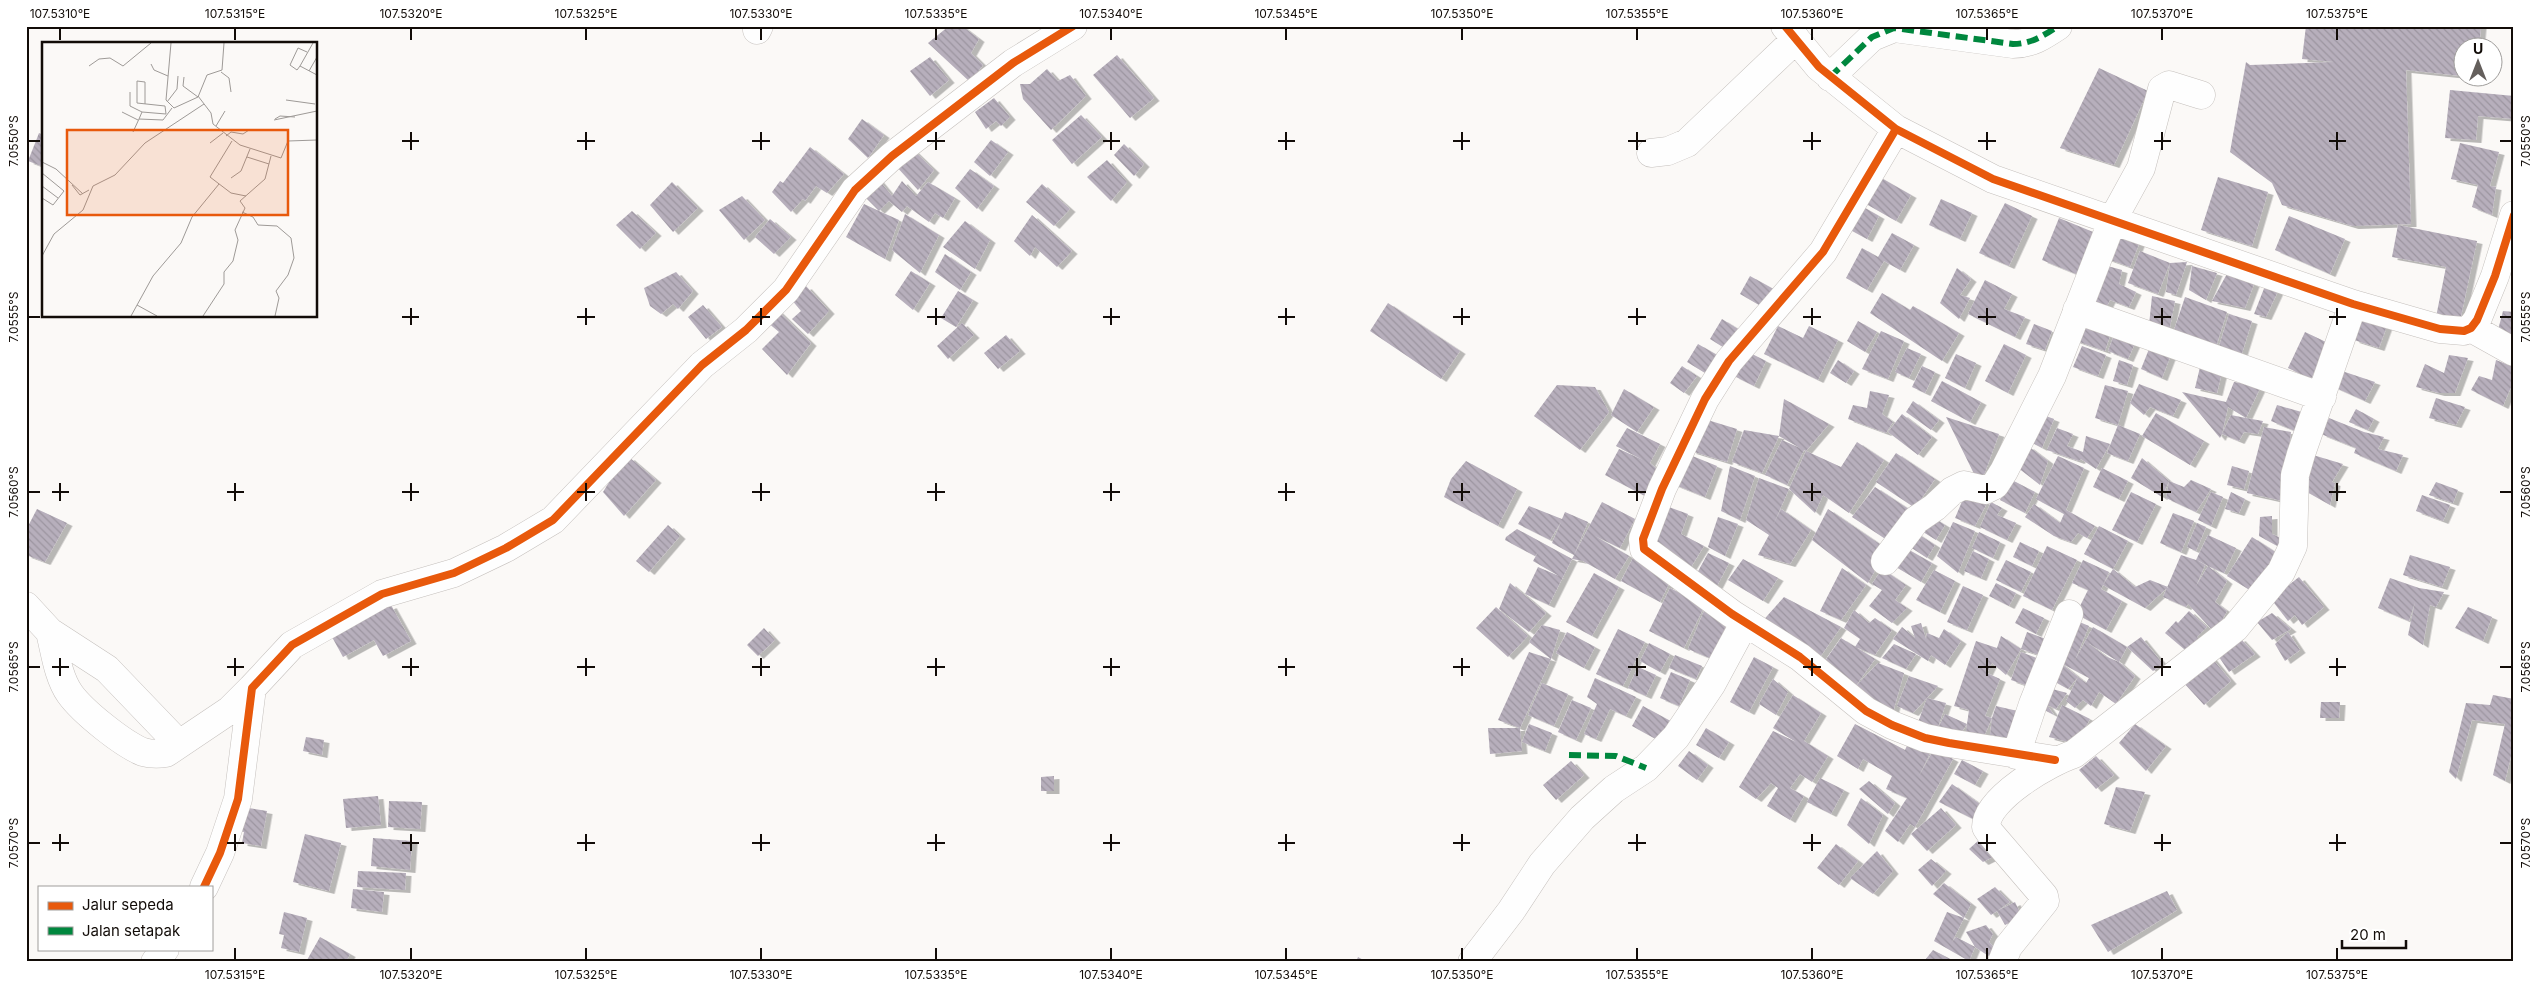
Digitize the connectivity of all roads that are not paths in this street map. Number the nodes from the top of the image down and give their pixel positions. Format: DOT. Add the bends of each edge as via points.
graph roads {
  1 [pos="1073,26"];
  2 [pos="2058,26"];
  3 [pos="1790,33"];
  4 [pos="1830,77"];
  5 [pos="2200,95"];
  6 [pos="1896,129"];
  7 [pos="1651,153"];
  8 [pos="2514,215"];
  9 [pos="2113,219"];
  10 [pos="2352,304"];
  11 [pos="2077,310"];
  12 [pos="2471,328"];
  13 [pos="2514,352"];
  14 [pos="2322,397"];
  15 [pos="1885,561"];
  16 [pos="26,606"];
  17 [pos="2070,614"];
  18 [pos="1745,622"];
  19 [pos="50,632"];
  20 [pos="252,688"];
  21 [pos="178,743"];
  22 [pos="2016,754"];
  23 [pos="2056,760"];
  24 [pos="204,886"];
  25 [pos="164,950"];
  26 [pos="2009,957"];
  27 [pos="155,962"];
  28 [pos="1472,962"];
  1 -- 20 [label="street" via="1012,63 892,156 855,190 786,290 746,330 702,365 553,520 506,548 454,573 382,594 329,623 292,645"];
  2 -- 4 [label="street" via="2025,44 1894,28 1872,37"];
  3 -- 4 [label="street"];
  3 -- 7 [label="street" via="1687,143 1668,151"];
  4 -- 6 [label="street"];
  5 -- 9 [label="street" via="2165,85 2141,168"];
  6 -- 9 [label="street" via="1993,179"];
  6 -- 18 [label="street" via="1823,252 1729,361 1705,399 1662,489 1643,539 1646,552"];
  8 -- 12 [label="street" via="2496,276"];
  9 -- 10 [label="street"];
  9 -- 11 [label="street"];
  10 -- 12 [label="street" via="2440,329"];
  10 -- 14 [label="street"];
  11 -- 14 [label="street"];
  11 -- 15 [label="street" via="2052,376 1995,484 1985,490 1964,485 1952,491 1916,520"];
  12 -- 13 [label="street"];
  14 -- 23 [label="street" via="2296,475 2293,546 2281,572 2235,628 2074,754"];
  16 -- 19 [label="street"];
  17 -- 22 [label="street"];
  18 -- 22 [label="street" via="1800,657 1866,711 1892,725 1926,738"];
  18 -- 28 [label="street" via="1711,685 1676,737 1646,768 1614,788 1582,818 1542,864"];
  19 -- 21 [label="street" via="107,669"];
  19 -- 21 [label="street" via="70,694 103,727 143,752 166,753"];
  20 -- 21 [label="street" via="230,710"];
  20 -- 24 [label="street" via="238,799 220,853"];
  22 -- 23 [label="street"];
  23 -- 26 [label="street" via="2032,774 1994,808 1986,821 1990,833 2045,898"];
  25 -- 27 [label="street"];
}
